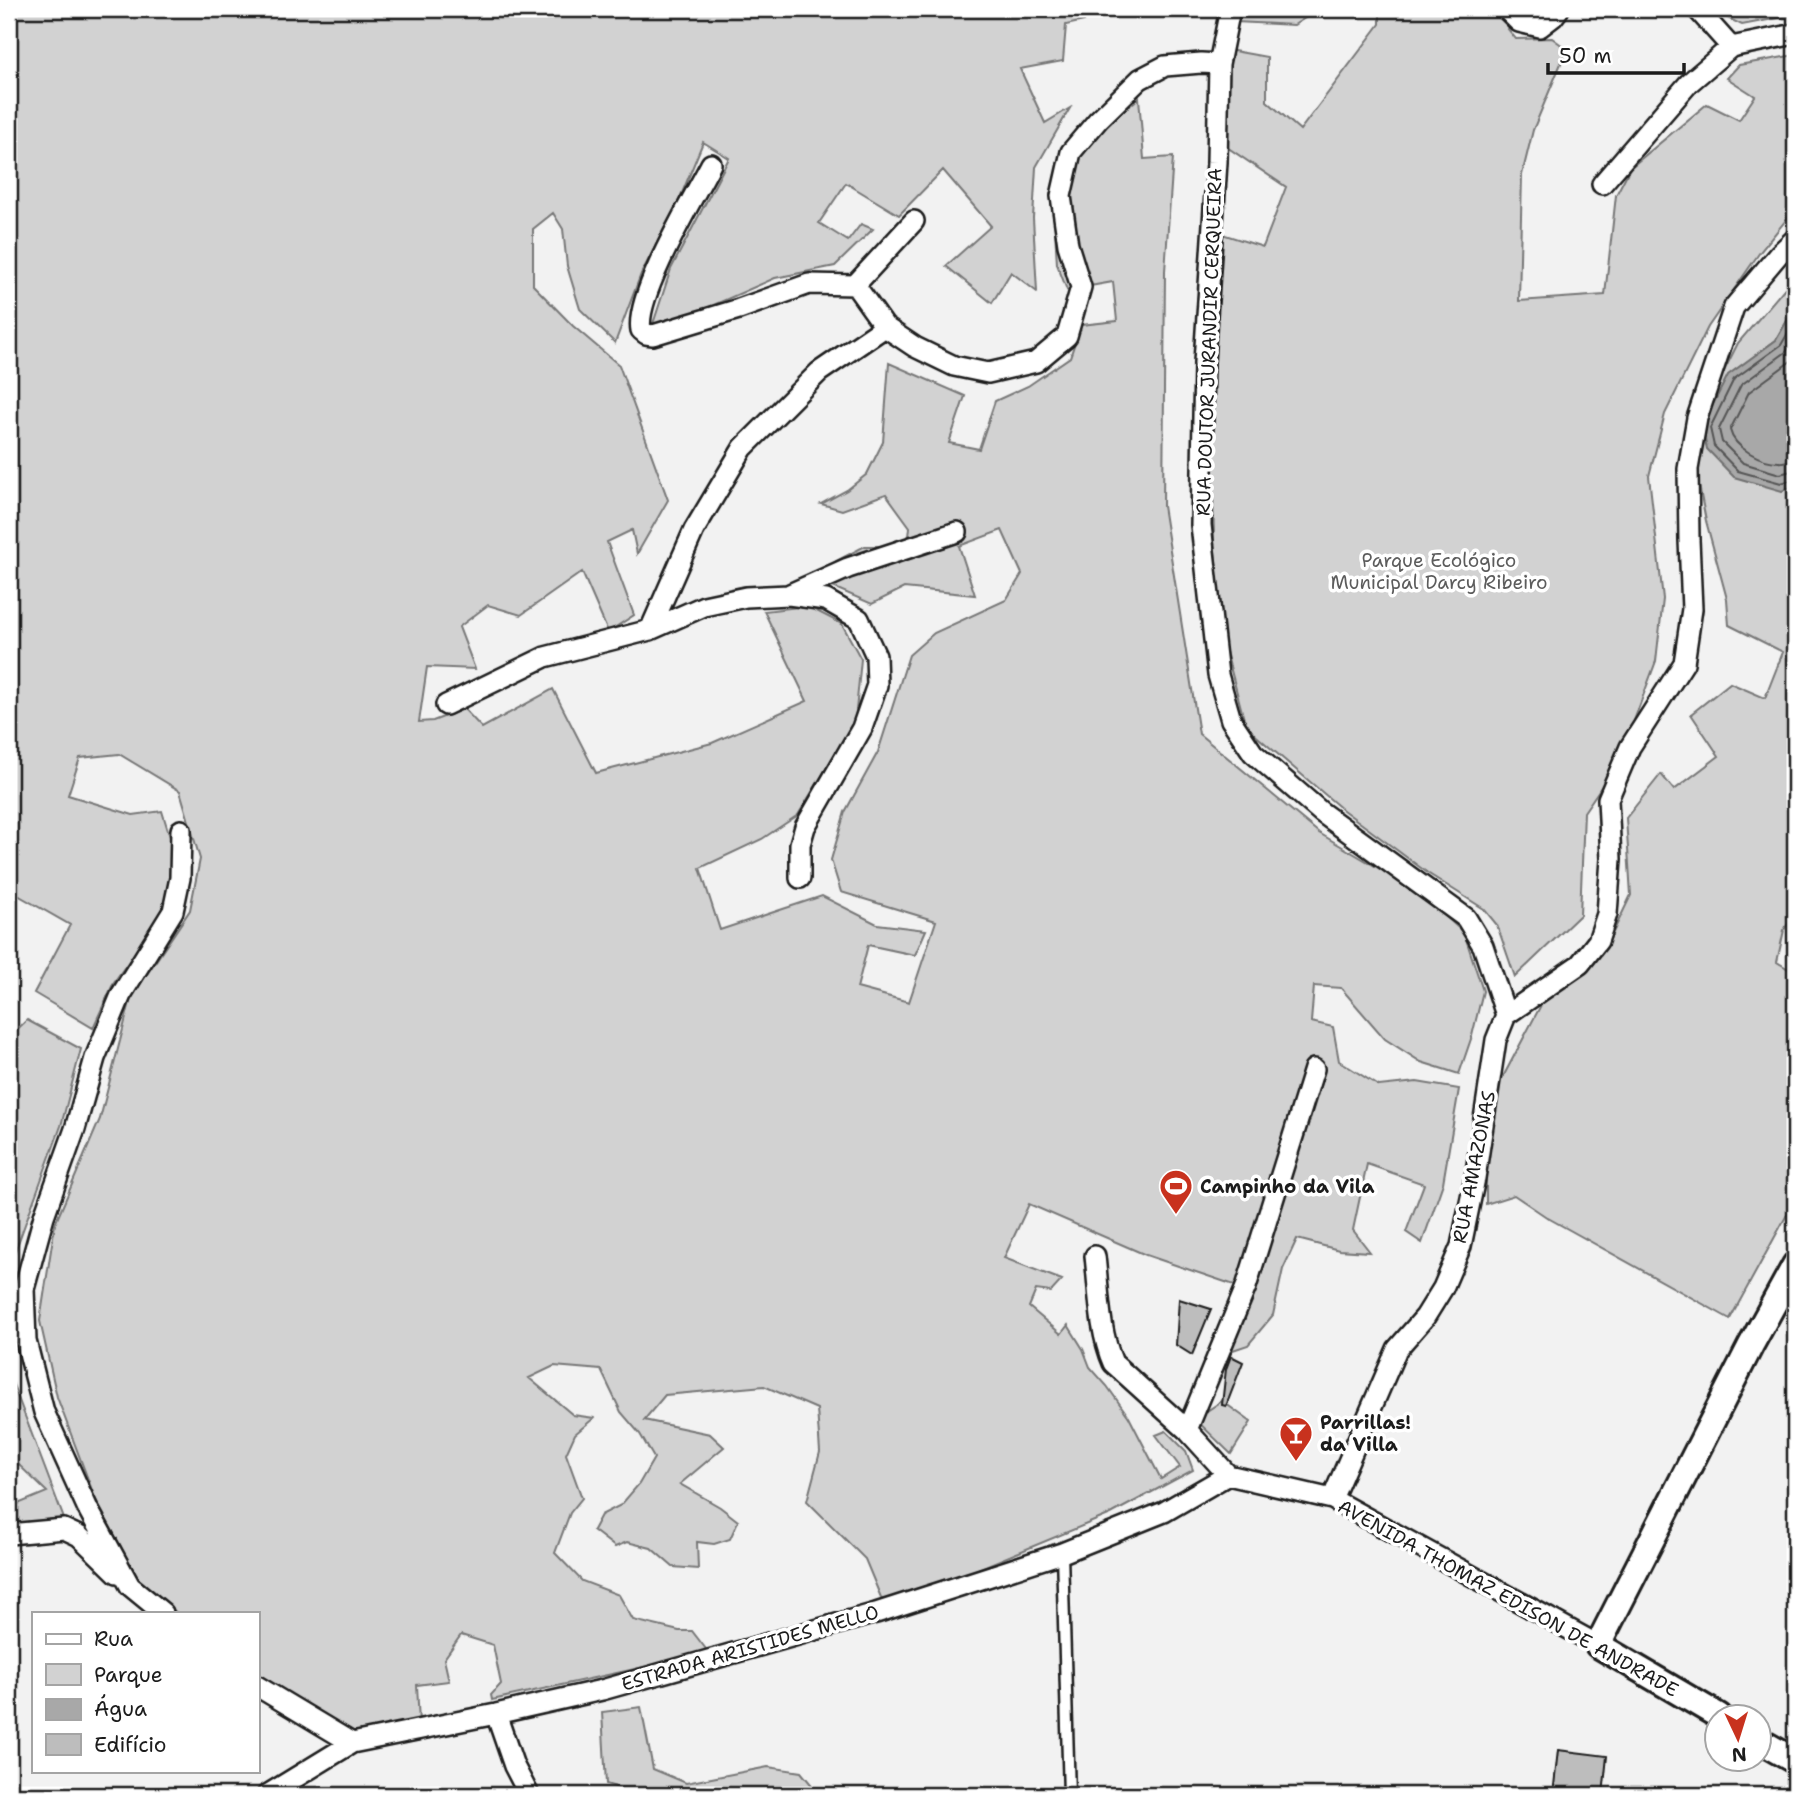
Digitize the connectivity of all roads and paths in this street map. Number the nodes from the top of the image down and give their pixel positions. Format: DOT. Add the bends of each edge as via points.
graph roads {
  1 [pos="1230,9"];
  2 [pos="1506,9"];
  3 [pos="1559,9"];
  4 [pos="1697,9"];
  5 [pos="1795,34"];
  6 [pos="1731,47"];
  7 [pos="1219,64"];
  8 [pos="711,164"];
  9 [pos="1602,184"];
  10 [pos="914,221"];
  11 [pos="1795,239"];
  12 [pos="855,285"];
  13 [pos="885,327"];
  14 [pos="957,532"];
  15 [pos="789,595"];
  16 [pos="650,631"];
  17 [pos="446,705"];
  18 [pos="181,830"];
  19 [pos="800,878"];
  20 [pos="1506,1015"];
  21 [pos="1314,1069"];
  22 [pos="1096,1256"];
  23 [pos="1795,1265"];
  24 [pos="1187,1430"];
  25 [pos="1227,1475"];
  26 [pos="1332,1499"];
  27 [pos="9,1534"];
  28 [pos="1062,1553"];
  29 [pos="130,1586"];
  30 [pos="162,1612"];
  31 [pos="1598,1645"];
  32 [pos="259,1687"];
  33 [pos="1702,1707"];
  34 [pos="496,1714"];
  35 [pos="352,1743"];
  36 [pos="1772,1748"];
  37 [pos="1795,1761"];
  38 [pos="267,1795"];
  39 [pos="529,1795"];
  40 [pos="1069,1795"];
  1 -- 7 [label="street, RUA DOUTOR JURANDIR CERQUEIRA"];
  2 -- 3 [label="street" via="1520,22 1540,27"];
  4 -- 6 [label="street"];
  5 -- 6 [label="street"];
  6 -- 9 [label="street" via="1689,83"];
  7 -- 13 [label="street" via="1165,66 1140,79 1071,152 1061,196 1081,287 1067,336 1036,362 988,373 954,366"];
  7 -- 20 [label="street, RUA DOUTOR JURANDIR CERQUEIRA" via="1201,525 1217,675 1231,720 1253,753 1321,812 1466,918 1483,946"];
  8 -- 12 [label="street" via="659,264 640,316 641,330 653,335 809,284"];
  10 -- 12 [label="street"];
  11 -- 20 [label="street" via="1734,307 1697,418 1688,469 1692,609 1684,663 1630,747 1608,799 1611,859 1607,914 1598,941 1580,964"];
  12 -- 13 [label="street"];
  13 -- 16 [label="street" via="819,372 743,448 694,530"];
  14 -- 15 [label="street" via="848,568"];
  15 -- 16 [label="street" via="746,597 704,606"];
  15 -- 19 [label="street" via="826,600 859,619 876,656 877,685 862,728 804,827"];
  16 -- 17 [label="street" via="545,657"];
  18 -- 29 [label="street" via="180,878 173,911 121,995 95,1058 24,1289 26,1341 44,1412 88,1509"];
  20 -- 26 [label="street, RUA AMAZONAS" via="1496,1040 1461,1247 1443,1288 1397,1349"];
  21 -- 24 [label="street" via="1246,1287"];
  22 -- 24 [label="street" via="1104,1332 1113,1363"];
  23 -- 31 [label="street"];
  24 -- 25 [label="street"];
  25 -- 26 [label="street, AVENIDA THOMAZ EDISON DE ANDRADE"];
  25 -- 28 [label="street, ESTRADA ARISTIDES MELLO" via="1164,1512"];
  26 -- 31 [label="street, AVENIDA THOMAZ EDISON DE ANDRADE"];
  27 -- 29 [label="street" via="64,1529 79,1536"];
  28 -- 34 [label="street, ESTRADA ARISTIDES MELLO" via="876,1613 602,1690"];
  28 -- 40 [label="lane"];
  29 -- 30 [label="street"];
  31 -- 33 [label="street, AVENIDA THOMAZ EDISON DE ANDRADE"];
  32 -- 35 [label="street"];
  34 -- 35 [label="street, ESTRADA ARISTIDES MELLO"];
  34 -- 39 [label="street"];
  35 -- 38 [label="street, ESTRADA ARISTIDES MELLO"];
  36 -- 37 [label="street"];
}
